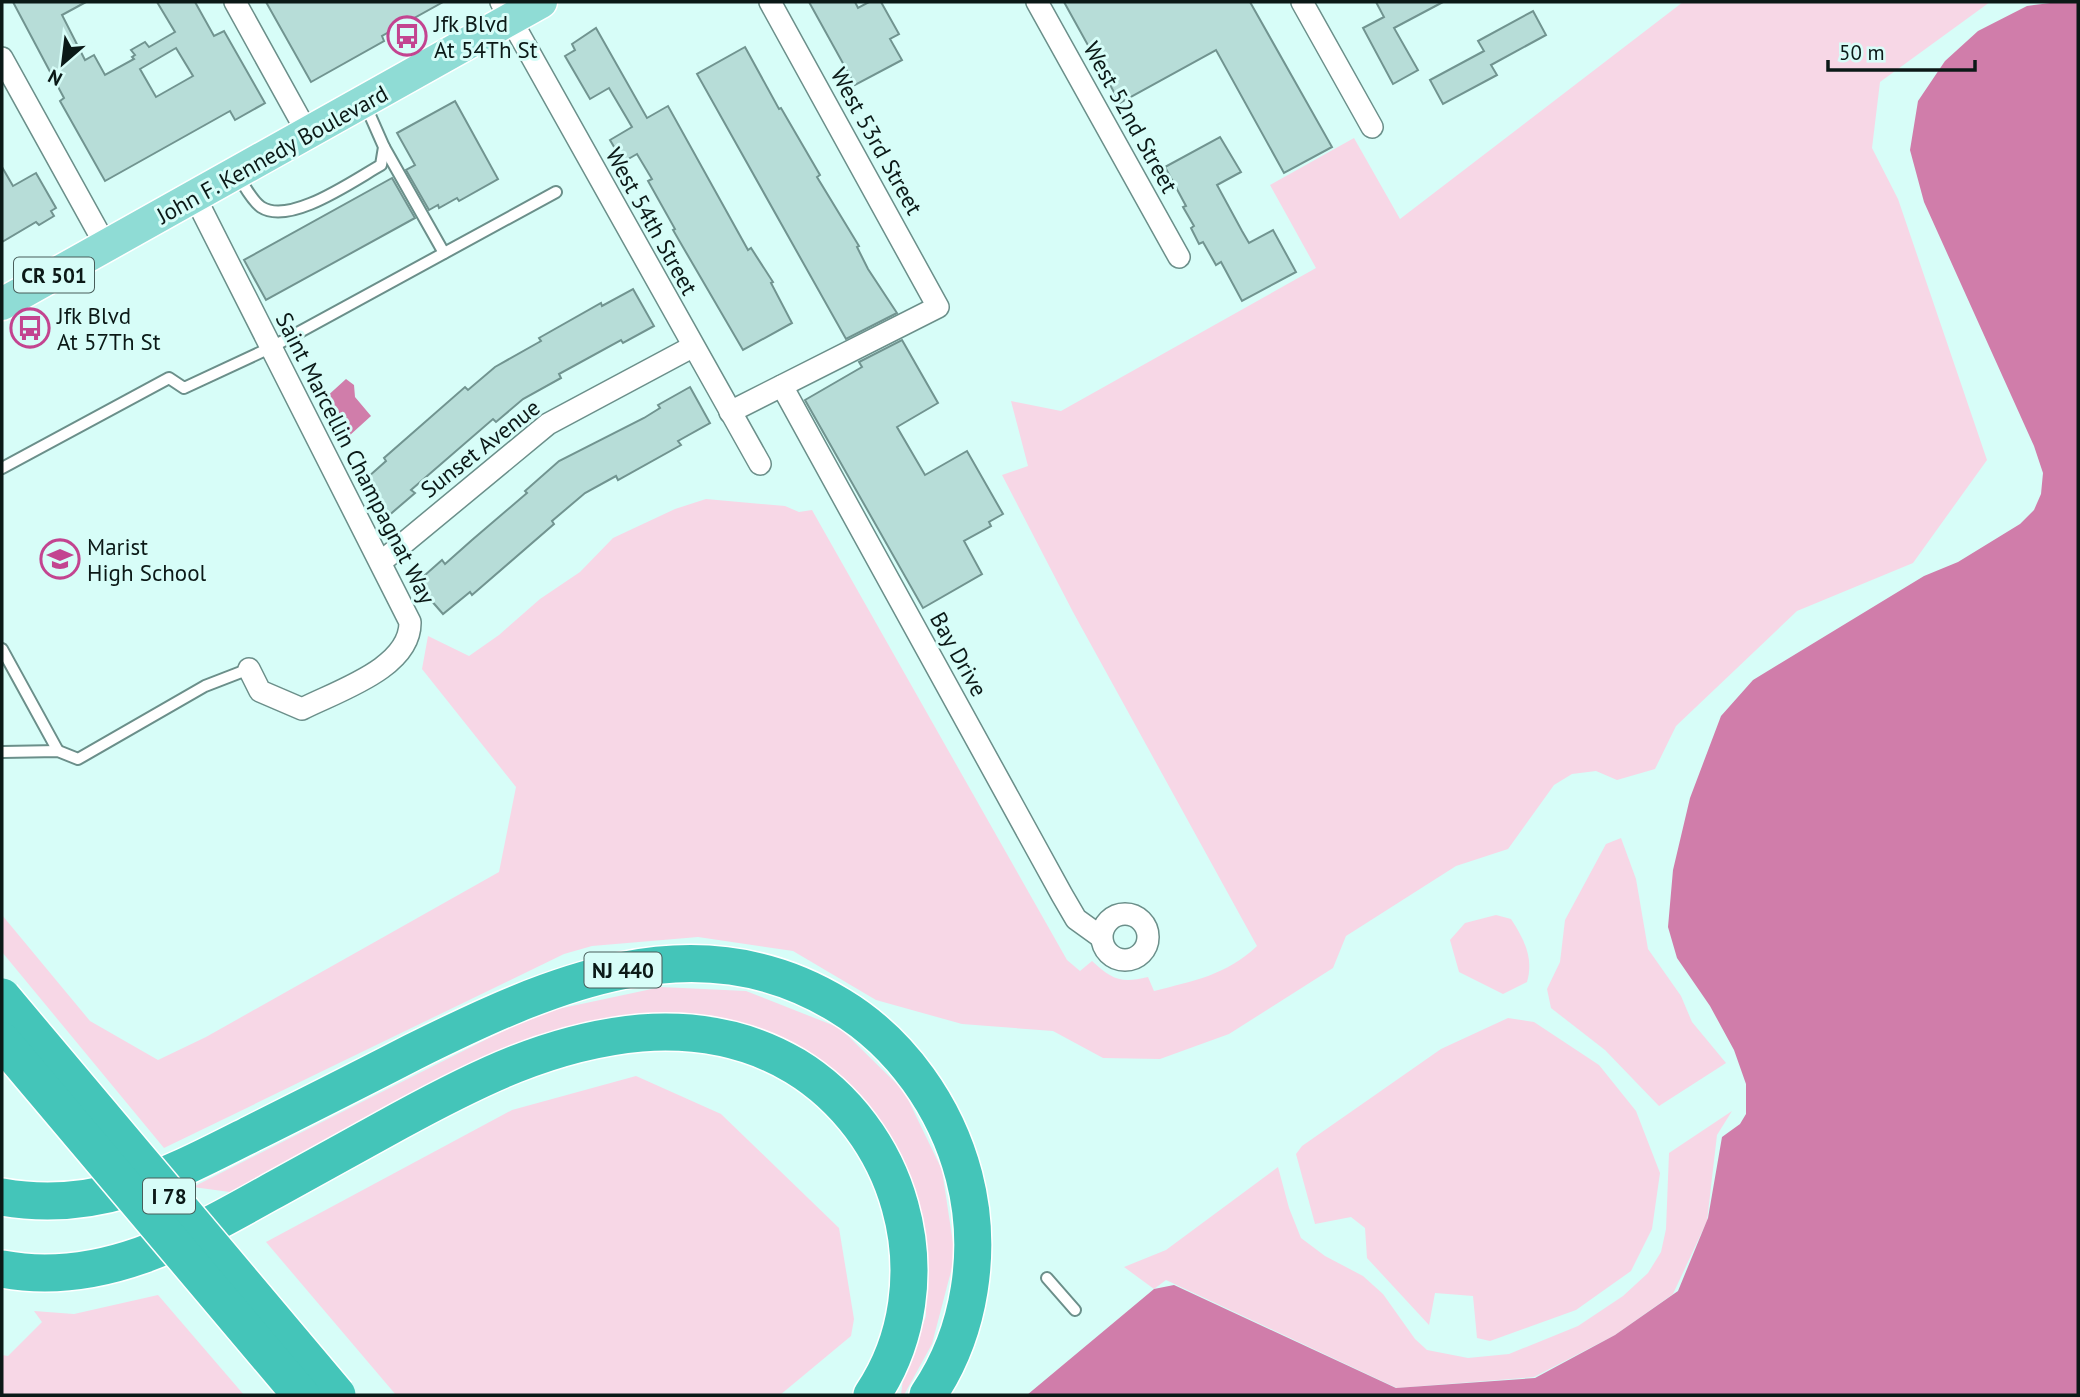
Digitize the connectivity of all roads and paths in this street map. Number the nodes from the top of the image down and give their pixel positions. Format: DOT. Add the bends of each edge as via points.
graph roads {
  1 [pos="235,2"];
  2 [pos="541,2"];
  3 [pos="770,2"];
  4 [pos="1037,2"];
  5 [pos="1303,2"];
  6 [pos="505,10"];
  7 [pos="2,58"];
  8 [pos="364,102"];
  9 [pos="1372,127"];
  10 [pos="308,134"];
  11 [pos="384,147"];
  12 [pos="236,174"];
  13 [pos="556,192"];
  14 [pos="195,197"];
  15 [pos="106,246"];
  16 [pos="444,253"];
  17 [pos="1179,257"];
  18 [pos="2,304"];
  19 [pos="692,347"];
  20 [pos="272,348"];
  21 [pos="782,386"];
  22 [pos="730,412"];
  23 [pos="760,464"];
  24 [pos="2,468"];
  25 [pos="381,562"];
  26 [pos="2,649"];
  27 [pos="250,669"];
  28 [pos="2,751"];
  29 [pos="58,751"];
  30 [pos="1101,937"];
  31 [pos="2,997"];
  32 [pos="2,1041"];
  33 [pos="2,1197"];
  34 [pos="2,1269"];
  35 [pos="1048,1278"];
  36 [pos="1075,1310"];
  37 [pos="301,1395"];
  38 [pos="337,1395"];
  39 [pos="872,1395"];
  40 [pos="928,1395"];
  1 -- 10 [label="street"];
  2 -- 6 [label="main road, John F. Kennedy Boulevard / CR 501"];
  3 -- 21 [label="street, West 53rd Street" via="938,307"];
  4 -- 17 [label="street, West 52nd Street"];
  5 -- 9 [label="street"];
  6 -- 8 [label="main road, John F. Kennedy Boulevard / CR 501"];
  6 -- 19 [label="street, West 54th Street"];
  7 -- 15 [label="street"];
  8 -- 10 [label="main road, John F. Kennedy Boulevard / CR 501"];
  8 -- 11 [label="lane"];
  10 -- 12 [label="main road, John F. Kennedy Boulevard / CR 501"];
  11 -- 12 [label="lane" via="381,165 313,203 285,213 261,207"];
  11 -- 16 [label="lane"];
  12 -- 14 [label="main road, John F. Kennedy Boulevard / CR 501"];
  13 -- 16 [label="lane"];
  14 -- 15 [label="main road, John F. Kennedy Boulevard / CR 501"];
  14 -- 20 [label="street, Saint Marcellin Champagnat Way"];
  15 -- 18 [label="main road, John F. Kennedy Boulevard / CR 501"];
  16 -- 20 [label="lane"];
  19 -- 22 [label="street, West 54th Street"];
  19 -- 25 [label="street, Sunset Avenue" via="548,424"];
  20 -- 24 [label="lane" via="184,387 169,378"];
  20 -- 25 [label="street, Saint Marcellin Champagnat Way"];
  21 -- 22 [label="street"];
  21 -- 30 [label="street, Bay Drive" via="1062,895 1076,919"];
  22 -- 23 [label="street, West 54th Street"];
  25 -- 27 [label="street, Saint Marcellin Champagnat Way" via="411,622 411,636 387,666 302,709 260,691"];
  26 -- 29 [label="lane"];
  27 -- 29 [label="lane" via="205,686 78,759"];
  28 -- 29 [label="lane"];
  31 -- 38 [label="highway, I 78, bridge"];
  32 -- 37 [label="highway, I 78, bridge"];
  33 -- 40 [label="highway, NJ 440" via="73,1201 142,1185 484,1017 568,984 674,964 726,965 760,972 827,998 884,1040 919,1080 955,1146 971,1216 972,1269 956,1339"];
  34 -- 39 [label="highway" via="67,1272 137,1257 190,1236 521,1060 608,1037 699,1033 769,1053 817,1081 856,1119 885,1165 904,1217 909,1289 898,1344"];
  35 -- 36 [label="lane"];
}
